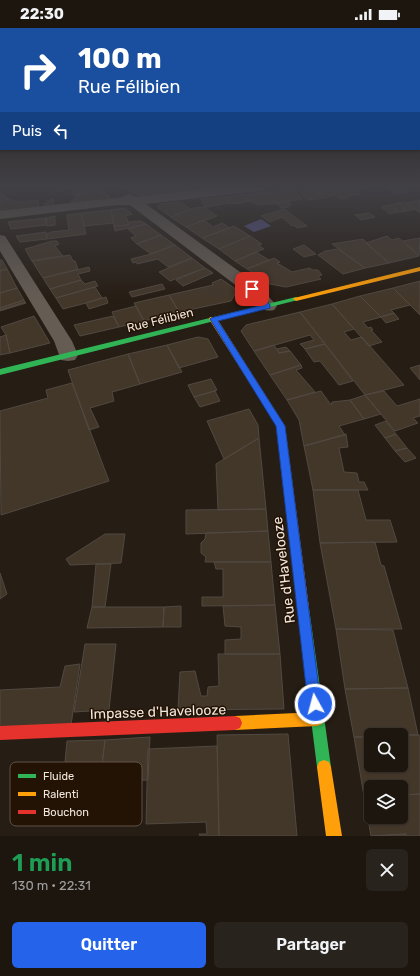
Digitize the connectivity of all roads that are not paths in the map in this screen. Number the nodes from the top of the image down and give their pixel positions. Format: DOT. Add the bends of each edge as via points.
graph roads {
  1 [pos="167,225"];
  2 [pos="0,239"];
  3 [pos="420,269"];
  4 [pos="268,306"];
  5 [pos="213,319"];
  6 [pos="68,355"];
  7 [pos="0,372"];
  8 [pos="317,719"];
  9 [pos="0,733"];
  10 [pos="334,836"];
  1 -- 4 [label="street" via="252,289"];
  2 -- 6 [label="street" via="63,341"];
  3 -- 4 [label="street, Rue Félibien"];
  4 -- 5 [label="street, Rue Félibien"];
  5 -- 6 [label="street, Rue Félibien"];
  5 -- 8 [label="street, Rue d'Havelooze" via="281,426"];
  6 -- 7 [label="street, Rue Félibien"];
  8 -- 9 [label="street, Impasse d'Havelooze"];
  8 -- 10 [label="street, Rue d'Havelooze"];
}
